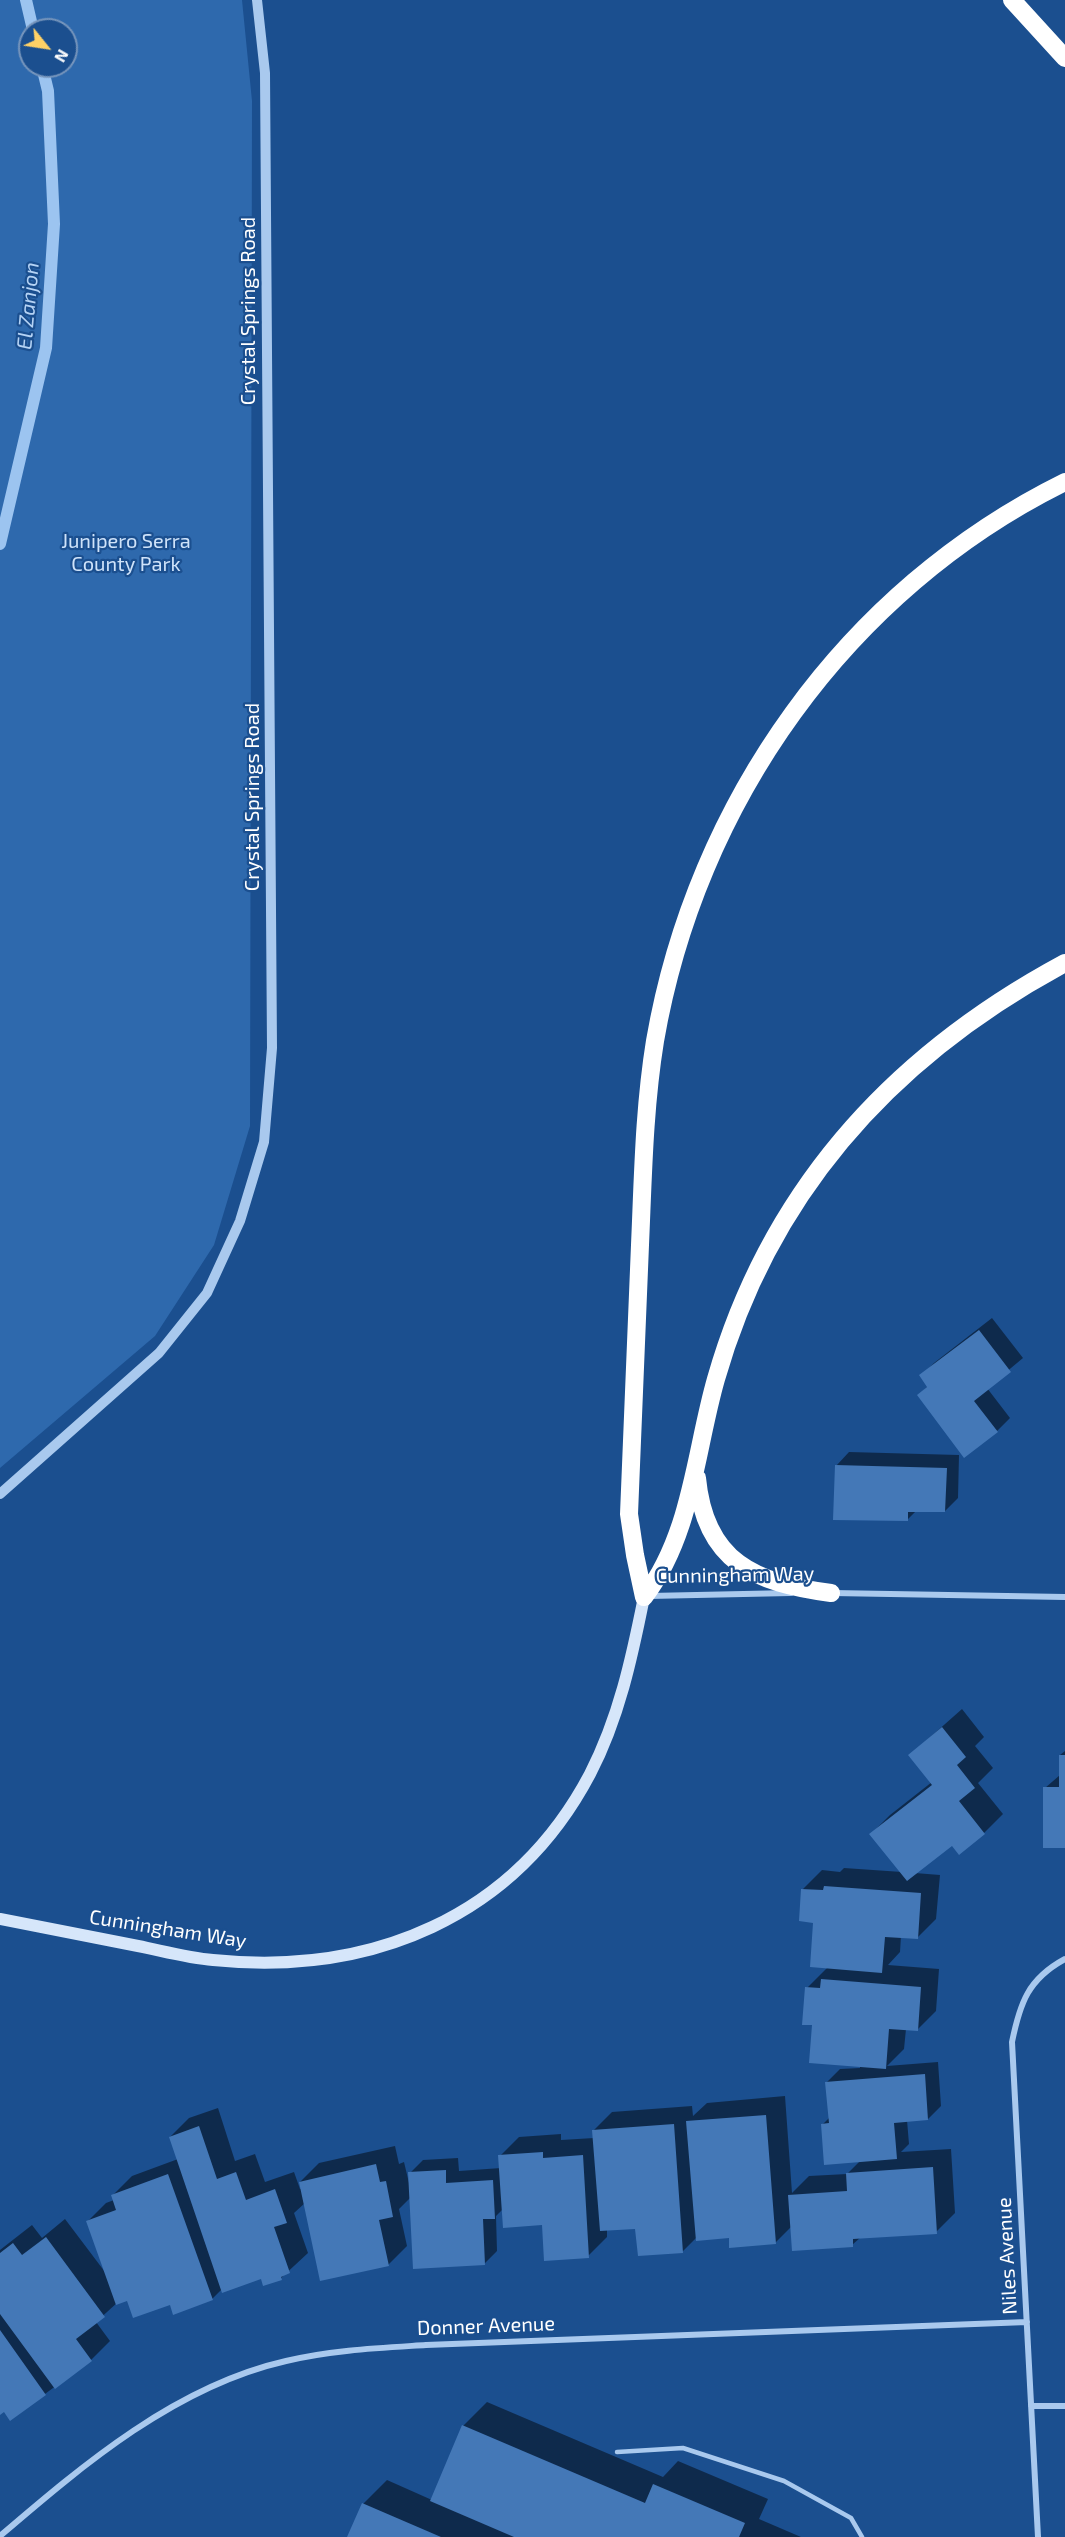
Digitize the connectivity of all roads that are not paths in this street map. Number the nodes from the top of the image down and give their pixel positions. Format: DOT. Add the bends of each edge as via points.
graph roads {
  1 [pos="257,0"];
  2 [pos="1012,0"];
  3 [pos="1065,58"];
  4 [pos="1065,482"];
  5 [pos="1065,963"];
  6 [pos="698,1458"];
  7 [pos="0,1494"];
  8 [pos="831,1593"];
  9 [pos="644,1597"];
  10 [pos="1065,1597"];
  11 [pos="0,1919"];
  12 [pos="1065,1959"];
  13 [pos="1027,2322"];
  14 [pos="1031,2406"];
  15 [pos="1065,2406"];
  16 [pos="617,2452"];
  17 [pos="0,2536"];
  18 [pos="862,2537"];
  19 [pos="1038,2537"];
  1 -- 7 [label="street, Crystal Springs Road" via="264,73 272,1000 264,1142 240,1221 207,1293 159,1353"];
  2 -- 3 [label="highway"];
  4 -- 9 [label="highway" via="1015,509 961,546 907,589 834,660 790,715 748,780 688,908 661,1008 646,1110 629,1514"];
  5 -- 6 [label="highway" via="986,1009 936,1046 869,1109 812,1177 767,1253 731,1333 713,1389"];
  6 -- 8 [label="highway" via="703,1515 733,1560 782,1585"];
  6 -- 9 [label="highway" via="674,1546 663,1571"];
  8 -- 9 [label="street, Cunningham Way"];
  8 -- 10 [label="street, Cunningham Way"];
  9 -- 11 [label="main road, Cunningham Way" via="620,1700 590,1774 561,1819 525,1861 478,1902 448,1919 356,1954 273,1963 212,1960"];
  12 -- 13 [label="street, Niles Avenue" via="1036,1979 1019,2008 1012,2042"];
  13 -- 14 [label="street, Niles Avenue"];
  13 -- 17 [label="street, Donner Avenue" via="426,2345 341,2350 284,2361 224,2381 163,2412 104,2451"];
  14 -- 15 [label="street"];
  14 -- 19 [label="street, Niles Avenue"];
  16 -- 18 [label="lane" via="683,2448 784,2481 851,2518"];
}
